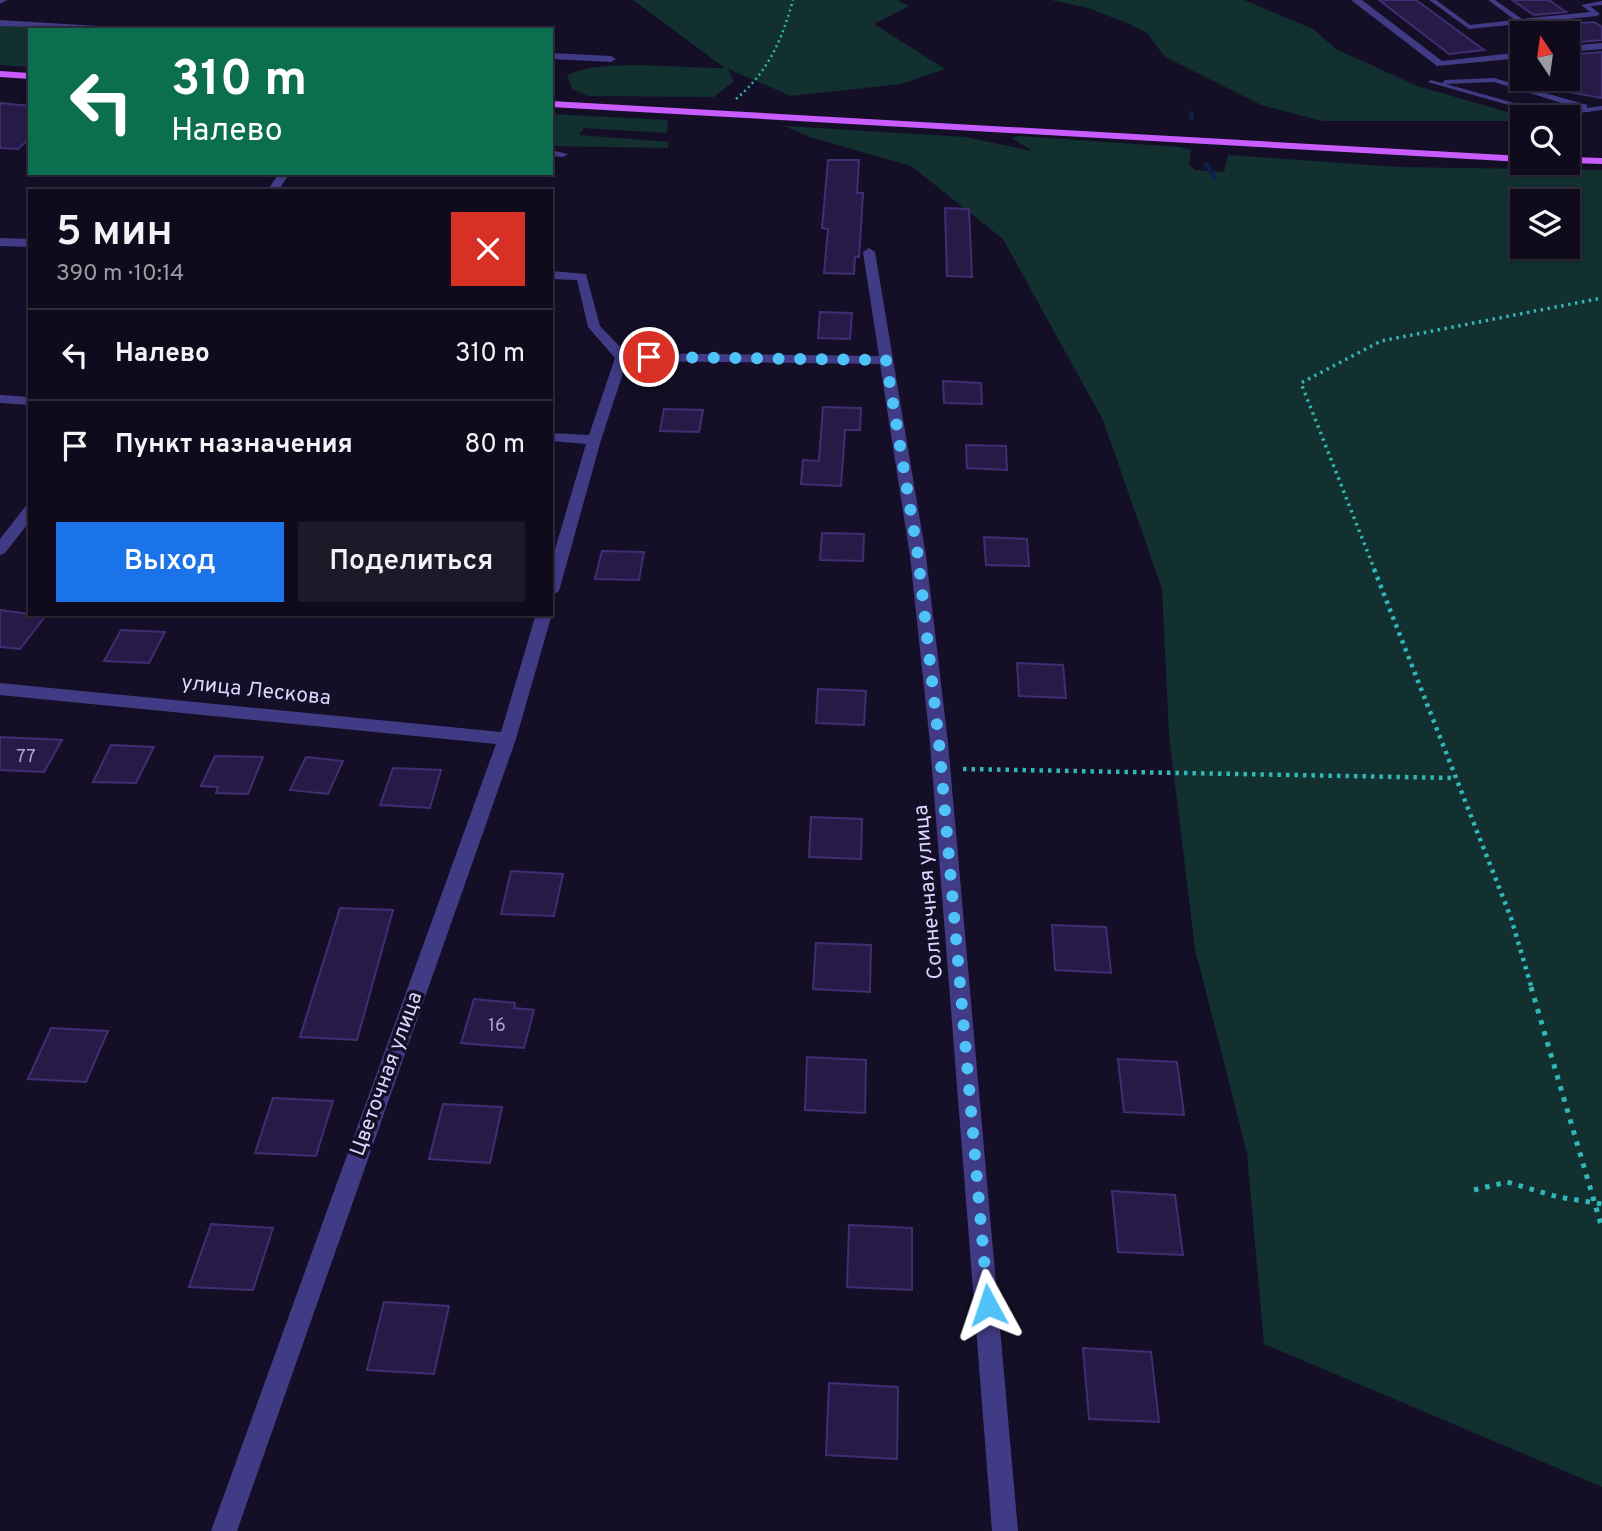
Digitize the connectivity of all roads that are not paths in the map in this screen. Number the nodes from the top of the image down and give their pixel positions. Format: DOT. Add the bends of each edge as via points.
graph roads {
  1 [pos="1356,0"];
  2 [pos="1432,0"];
  3 [pos="1491,0"];
  4 [pos="1602,3"];
  5 [pos="1599,15"];
  6 [pos="1521,21"];
  7 [pos="1510,22"];
  8 [pos="0,23"];
  9 [pos="81,28"];
  10 [pos="1602,46"];
  11 [pos="1580,48"];
  12 [pos="553,55"];
  13 [pos="1510,56"];
  14 [pos="611,59"];
  15 [pos="0,74"];
  16 [pos="28,76"];
  17 [pos="553,104"];
  18 [pos="1602,107"];
  19 [pos="1588,108"];
  20 [pos="1510,158"];
  21 [pos="1580,160"];
  22 [pos="1602,161"];
  23 [pos="0,242"];
  24 [pos="28,243"];
  25 [pos="869,252"];
  26 [pos="553,275"];
  27 [pos="622,357"];
  28 [pos="886,360"];
  29 [pos="0,399"];
  30 [pos="28,401"];
  31 [pos="553,437"];
  32 [pos="594,440"];
  33 [pos="28,513"];
  34 [pos="0,550"];
  35 [pos="553,583"];
  36 [pos="543,616"];
  37 [pos="0,689"];
  38 [pos="507,739"];
  39 [pos="224,1531"];
  40 [pos="1005,1531"];
  1 -- 13 [label="street" via="1440,64"];
  2 -- 7 [label="lane" via="1469,27"];
  3 -- 6 [label="lane"];
  4 -- 5 [label="lane" via="1584,5"];
  5 -- 6 [label="lane"];
  8 -- 9 [label="street"];
  10 -- 11 [label="street"];
  12 -- 14 [label="street"];
  15 -- 16 [label="main road"];
  17 -- 20 [label="main road"];
  18 -- 19 [label="lane"];
  19 -- 19 [label="lane" via="1494,80 1431,82 1550,115"];
  21 -- 22 [label="main road"];
  23 -- 24 [label="street"];
  25 -- 28 [label="street, Солнечная улица"];
  26 -- 27 [label="street" via="582,277 594,327"];
  27 -- 28 [label="street"];
  27 -- 32 [label="street"];
  28 -- 40 [label="street, Солнечная улица" via="918,556 941,768"];
  29 -- 30 [label="street"];
  31 -- 32 [label="street"];
  32 -- 35 [label="street"];
  33 -- 34 [label="street"];
  36 -- 38 [label="street, Цветочная улица"];
  37 -- 38 [label="street, улица Лескова"];
  38 -- 39 [label="street, Цветочная улица"];
}
